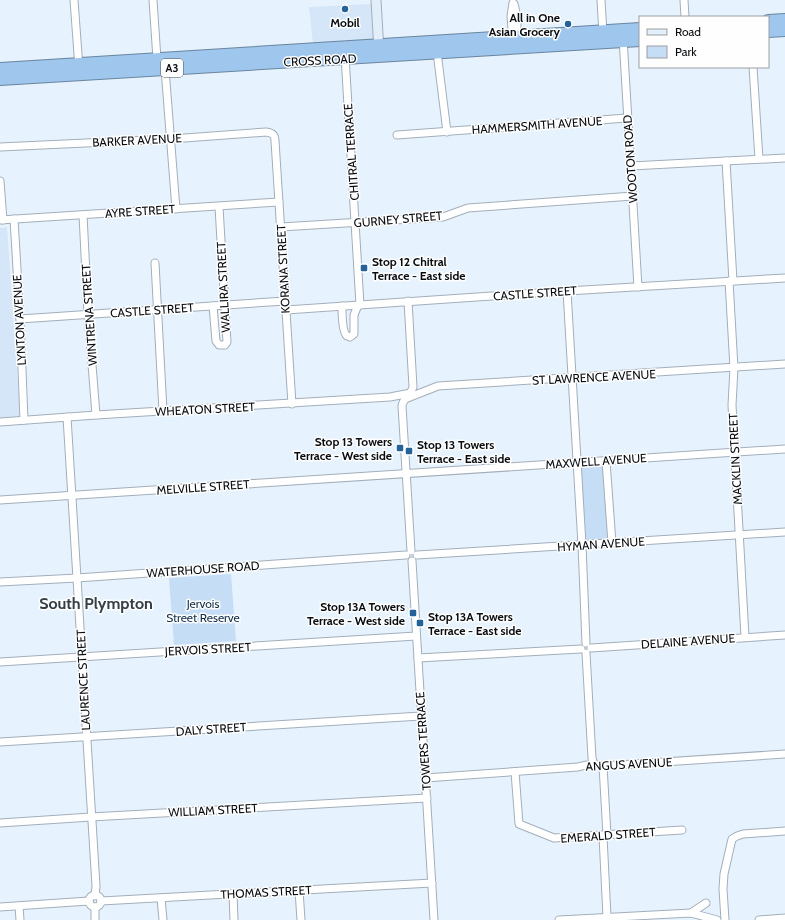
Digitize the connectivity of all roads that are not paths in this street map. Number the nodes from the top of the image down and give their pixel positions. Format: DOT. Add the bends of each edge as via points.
graph roads {
  1 [pos="74,0"];
  2 [pos="153,0"];
  3 [pos="376,0"];
  4 [pos="601,0"];
  5 [pos="684,0"];
  6 [pos="513,2"];
  7 [pos="685,16"];
  8 [pos="785,20"];
  9 [pos="769,21"];
  10 [pos="639,29"];
  11 [pos="785,30"];
  12 [pos="769,32"];
  13 [pos="623,36"];
  14 [pos="603,37"];
  15 [pos="639,40"];
  16 [pos="515,42"];
  17 [pos="379,51"];
  18 [pos="437,52"];
  19 [pos="345,53"];
  20 [pos="157,59"];
  21 [pos="212,61"];
  22 [pos="753,68"];
  23 [pos="0,69"];
  24 [pos="79,69"];
  25 [pos="165,69"];
  26 [pos="0,79"];
  27 [pos="627,118"];
  28 [pos="447,132"];
  29 [pos="273,134"];
  30 [pos="397,135"];
  31 [pos="171,138"];
  32 [pos="0,148"];
  33 [pos="785,158"];
  34 [pos="759,159"];
  35 [pos="726,161"];
  36 [pos="631,166"];
  37 [pos="0,181"];
  38 [pos="633,196"];
  39 [pos="279,202"];
  40 [pos="219,207"];
  41 [pos="176,209"];
  42 [pos="83,215"];
  43 [pos="14,219"];
  44 [pos="1,220"];
  45 [pos="355,223"];
  46 [pos="281,227"];
  47 [pos="155,263"];
  48 [pos="785,278"];
  49 [pos="731,281"];
  50 [pos="638,287"];
  51 [pos="567,290"];
  52 [pos="285,301"];
  53 [pos="408,301"];
  54 [pos="359,305"];
  55 [pos="213,306"];
  56 [pos="224,306"];
  57 [pos="342,306"];
  58 [pos="157,310"];
  59 [pos="286,310"];
  60 [pos="88,314"];
  61 [pos="20,319"];
  62 [pos="785,364"];
  63 [pos="734,368"];
  64 [pos="572,378"];
  65 [pos="410,393"];
  66 [pos="405,399"];
  67 [pos="292,404"];
  68 [pos="163,411"];
  69 [pos="96,415"];
  70 [pos="67,417"];
  71 [pos="24,420"];
  72 [pos="0,422"];
  73 [pos="785,449"];
  74 [pos="735,452"];
  75 [pos="606,461"];
  76 [pos="577,463"];
  77 [pos="406,474"];
  78 [pos="72,495"];
  79 [pos="0,500"];
  80 [pos="785,532"];
  81 [pos="739,535"];
  82 [pos="612,543"];
  83 [pos="582,545"];
  84 [pos="411,554"];
  85 [pos="77,578"];
  86 [pos="0,582"];
  87 [pos="785,635"];
  88 [pos="416,636"];
  89 [pos="745,637"];
  90 [pos="586,648"];
  91 [pos="81,656"];
  92 [pos="418,658"];
  93 [pos="0,662"];
  94 [pos="421,716"];
  95 [pos="86,736"];
  96 [pos="0,742"];
  97 [pos="785,754"];
  98 [pos="594,764"];
  99 [pos="603,766"];
  100 [pos="515,772"];
  101 [pos="425,778"];
  102 [pos="427,798"];
  103 [pos="91,817"];
  104 [pos="0,823"];
  105 [pos="682,830"];
  106 [pos="785,831"];
  107 [pos="605,835"];
  108 [pos="432,883"];
  109 [pos="299,890"];
  110 [pos="233,894"];
  111 [pos="95,896"];
  112 [pos="161,898"];
  113 [pos="89,901"];
  114 [pos="101,901"];
  115 [pos="706,903"];
  116 [pos="19,906"];
  117 [pos="0,907"];
  118 [pos="95,908"];
  119 [pos="691,913"];
  120 [pos="607,917"];
  121 [pos="785,918"];
  122 [pos="598,919"];
  123 [pos="20,920"];
  124 [pos="95,920"];
  125 [pos="162,920"];
  126 [pos="234,920"];
  127 [pos="301,920"];
  128 [pos="434,920"];
  129 [pos="559,920"];
  130 [pos="717,920"];
  131 [pos="725,920"];
  132 [pos="759,920"];
  1 -- 24 [label="street"];
  2 -- 20 [label="street"];
  3 -- 17 [label="street"];
  4 -- 14 [label="street"];
  5 -- 7 [label="street"];
  6 -- 16 [label="street" via="511,16"];
  8 -- 9 [label="highway"];
  10 -- 13 [label="highway, CROSS ROAD / A3"];
  11 -- 12 [label="highway"];
  13 -- 14 [label="highway, CROSS ROAD / A3"];
  13 -- 15 [label="highway, CROSS ROAD / A3"];
  13 -- 27 [label="street, WOOTON ROAD"];
  14 -- 16 [label="highway, CROSS ROAD / A3"];
  16 -- 17 [label="highway, CROSS ROAD / A3"];
  16 -- 18 [label="highway, CROSS ROAD / A3"];
  17 -- 18 [label="highway, CROSS ROAD / A3"];
  17 -- 19 [label="highway, CROSS ROAD / A3"];
  18 -- 28 [label="street"];
  19 -- 21 [label="highway, CROSS ROAD / A3"];
  19 -- 45 [label="street, CHITRAL TERRACE"];
  20 -- 21 [label="highway, CROSS ROAD / A3"];
  20 -- 24 [label="highway, CROSS ROAD / A3"];
  21 -- 25 [label="highway, CROSS ROAD / A3"];
  22 -- 34 [label="street"];
  23 -- 24 [label="highway, CROSS ROAD / A3"];
  24 -- 25 [label="highway, CROSS ROAD / A3"];
  24 -- 26 [label="highway, CROSS ROAD / A3"];
  25 -- 31 [label="street"];
  27 -- 28 [label="street, HAMMERSMITH AVENUE"];
  27 -- 36 [label="street, WOOTON ROAD"];
  28 -- 30 [label="street, HAMMERSMITH AVENUE"];
  29 -- 31 [label="street, BARKER AVENUE" via="266,132"];
  29 -- 39 [label="street, KORANA STREET"];
  31 -- 32 [label="street, BARKER AVENUE"];
  31 -- 41 [label="street"];
  33 -- 34 [label="street"];
  34 -- 35 [label="street"];
  35 -- 36 [label="street"];
  35 -- 49 [label="street, MACKLIN STREET"];
  36 -- 38 [label="street, WOOTON ROAD"];
  37 -- 44 [label="street"];
  38 -- 45 [label="street, GURNEY STREET" via="468,208 443,217"];
  38 -- 50 [label="street, WOOTON ROAD"];
  39 -- 40 [label="street, AYRE STREET"];
  39 -- 46 [label="street, KORANA STREET"];
  40 -- 41 [label="street, AYRE STREET"];
  40 -- 56 [label="street, WALLIRA STREET"];
  41 -- 42 [label="street, AYRE STREET"];
  42 -- 43 [label="street, AYRE STREET"];
  42 -- 60 [label="street, WINTRENA STREET"];
  43 -- 44 [label="street, AYRE STREET"];
  43 -- 61 [label="street, LYNTON AVENUE"];
  45 -- 46 [label="street, GURNEY STREET"];
  45 -- 54 [label="street, CHITRAL TERRACE"];
  46 -- 52 [label="street, KORANA STREET"];
  47 -- 58 [label="street"];
  48 -- 49 [label="street, CASTLE STREET"];
  49 -- 50 [label="street, CASTLE STREET"];
  49 -- 63 [label="street, MACKLIN STREET"];
  50 -- 51 [label="street, CASTLE STREET"];
  51 -- 53 [label="street, CASTLE STREET"];
  51 -- 64 [label="street"];
  52 -- 56 [label="street, CASTLE STREET"];
  52 -- 59 [label="street, KORANA STREET"];
  53 -- 54 [label="street, CASTLE STREET"];
  53 -- 65 [label="street" via="413,376"];
  54 -- 57 [label="street, CASTLE STREET"];
  54 -- 57 [label="street, CHITRAL TERRACE" via="354,315 355,331 350,337 343,328"];
  55 -- 56 [label="street, CASTLE STREET"];
  55 -- 56 [label="street, WALLIRA STREET" via="216,341 219,345 225,345 227,342"];
  55 -- 58 [label="street, CASTLE STREET"];
  57 -- 59 [label="street, CASTLE STREET"];
  58 -- 60 [label="street, CASTLE STREET"];
  58 -- 68 [label="street"];
  59 -- 67 [label="street, KORANA STREET"];
  60 -- 61 [label="street, CASTLE STREET"];
  60 -- 69 [label="street, WINTRENA STREET"];
  61 -- 71 [label="street, LYNTON AVENUE"];
  62 -- 63 [label="street, ST LAWRENCE AVENUE"];
  63 -- 64 [label="street, ST LAWRENCE AVENUE"];
  63 -- 74 [label="street, MACKLIN STREET" via="732,405"];
  64 -- 66 [label="street, ST LAWRENCE AVENUE" via="438,386"];
  64 -- 76 [label="street"];
  65 -- 66 [label="street"];
  65 -- 67 [label="street, WHEATON STREET" via="390,397"];
  66 -- 77 [label="street" via="402,406"];
  67 -- 68 [label="street, WHEATON STREET"];
  68 -- 69 [label="street, WHEATON STREET"];
  69 -- 70 [label="street, WHEATON STREET"];
  70 -- 71 [label="street, WHEATON STREET"];
  70 -- 78 [label="street, LAURENCE STREET"];
  71 -- 72 [label="street, WHEATON STREET"];
  73 -- 74 [label="street, MAXWELL AVENUE"];
  74 -- 75 [label="street, MAXWELL AVENUE"];
  74 -- 81 [label="street, MACKLIN STREET"];
  75 -- 76 [label="street, MAXWELL AVENUE"];
  75 -- 82 [label="street"];
  76 -- 77 [label="street, MAXWELL AVENUE"];
  76 -- 83 [label="street"];
  77 -- 78 [label="street, MELVILLE STREET"];
  77 -- 84 [label="street"];
  78 -- 79 [label="street, MELVILLE STREET"];
  78 -- 85 [label="street, LAURENCE STREET"];
  80 -- 81 [label="street, HYMAN AVENUE"];
  81 -- 82 [label="street, HYMAN AVENUE"];
  81 -- 89 [label="street, MACKLIN STREET"];
  82 -- 83 [label="street, HYMAN AVENUE"];
  83 -- 84 [label="street, HYMAN AVENUE"];
  83 -- 90 [label="street"];
  84 -- 85 [label="street, WATERHOUSE ROAD"];
  84 -- 88 [label="street, TOWERS TERRACE" via="416,559 412,561"];
  85 -- 86 [label="street, WATERHOUSE ROAD"];
  85 -- 91 [label="street, LAURENCE STREET"];
  87 -- 89 [label="street, DELAINE AVENUE"];
  88 -- 91 [label="street, JERVOIS STREET"];
  88 -- 92 [label="street, TOWERS TERRACE"];
  89 -- 90 [label="street, DELAINE AVENUE"];
  90 -- 92 [label="street, DELAINE AVENUE"];
  90 -- 98 [label="street"];
  91 -- 93 [label="street, JERVOIS STREET"];
  91 -- 95 [label="street, LAURENCE STREET"];
  92 -- 94 [label="street, TOWERS TERRACE"];
  94 -- 95 [label="street, DALY STREET"];
  94 -- 101 [label="street, TOWERS TERRACE"];
  95 -- 96 [label="street, DALY STREET"];
  95 -- 103 [label="street, LAURENCE STREET"];
  97 -- 99 [label="street, ANGUS AVENUE"];
  98 -- 99 [label="street, ANGUS AVENUE"];
  98 -- 100 [label="street, ANGUS AVENUE"];
  99 -- 107 [label="street"];
  100 -- 101 [label="street, ANGUS AVENUE"];
  100 -- 107 [label="street, EMERALD STREET" via="518,824 554,838"];
  101 -- 102 [label="street, TOWERS TERRACE"];
  102 -- 103 [label="street, WILLIAM STREET"];
  102 -- 108 [label="street, TOWERS TERRACE"];
  103 -- 104 [label="street, WILLIAM STREET"];
  103 -- 111 [label="street, LAURENCE STREET"];
  105 -- 107 [label="street, EMERALD STREET"];
  106 -- 131 [label="street" via="743,834 732,839 724,874"];
  107 -- 120 [label="street"];
  108 -- 109 [label="street, THOMAS STREET"];
  108 -- 128 [label="street, TOWERS TERRACE"];
  109 -- 110 [label="street, THOMAS STREET"];
  109 -- 127 [label="street"];
  110 -- 112 [label="street, THOMAS STREET"];
  110 -- 126 [label="street"];
  111 -- 113 [label="street" via="90,897"];
  111 -- 114 [label="street"];
  112 -- 114 [label="street, THOMAS STREET"];
  112 -- 125 [label="street"];
  113 -- 116 [label="street"];
  113 -- 118 [label="street"];
  114 -- 118 [label="street"];
  115 -- 119 [label="street"];
  116 -- 117 [label="street"];
  116 -- 123 [label="street"];
  118 -- 124 [label="street"];
  119 -- 120 [label="street"];
  119 -- 130 [label="street"];
  120 -- 122 [label="street"];
  121 -- 132 [label="street"];
  122 -- 129 [label="street"];
}
